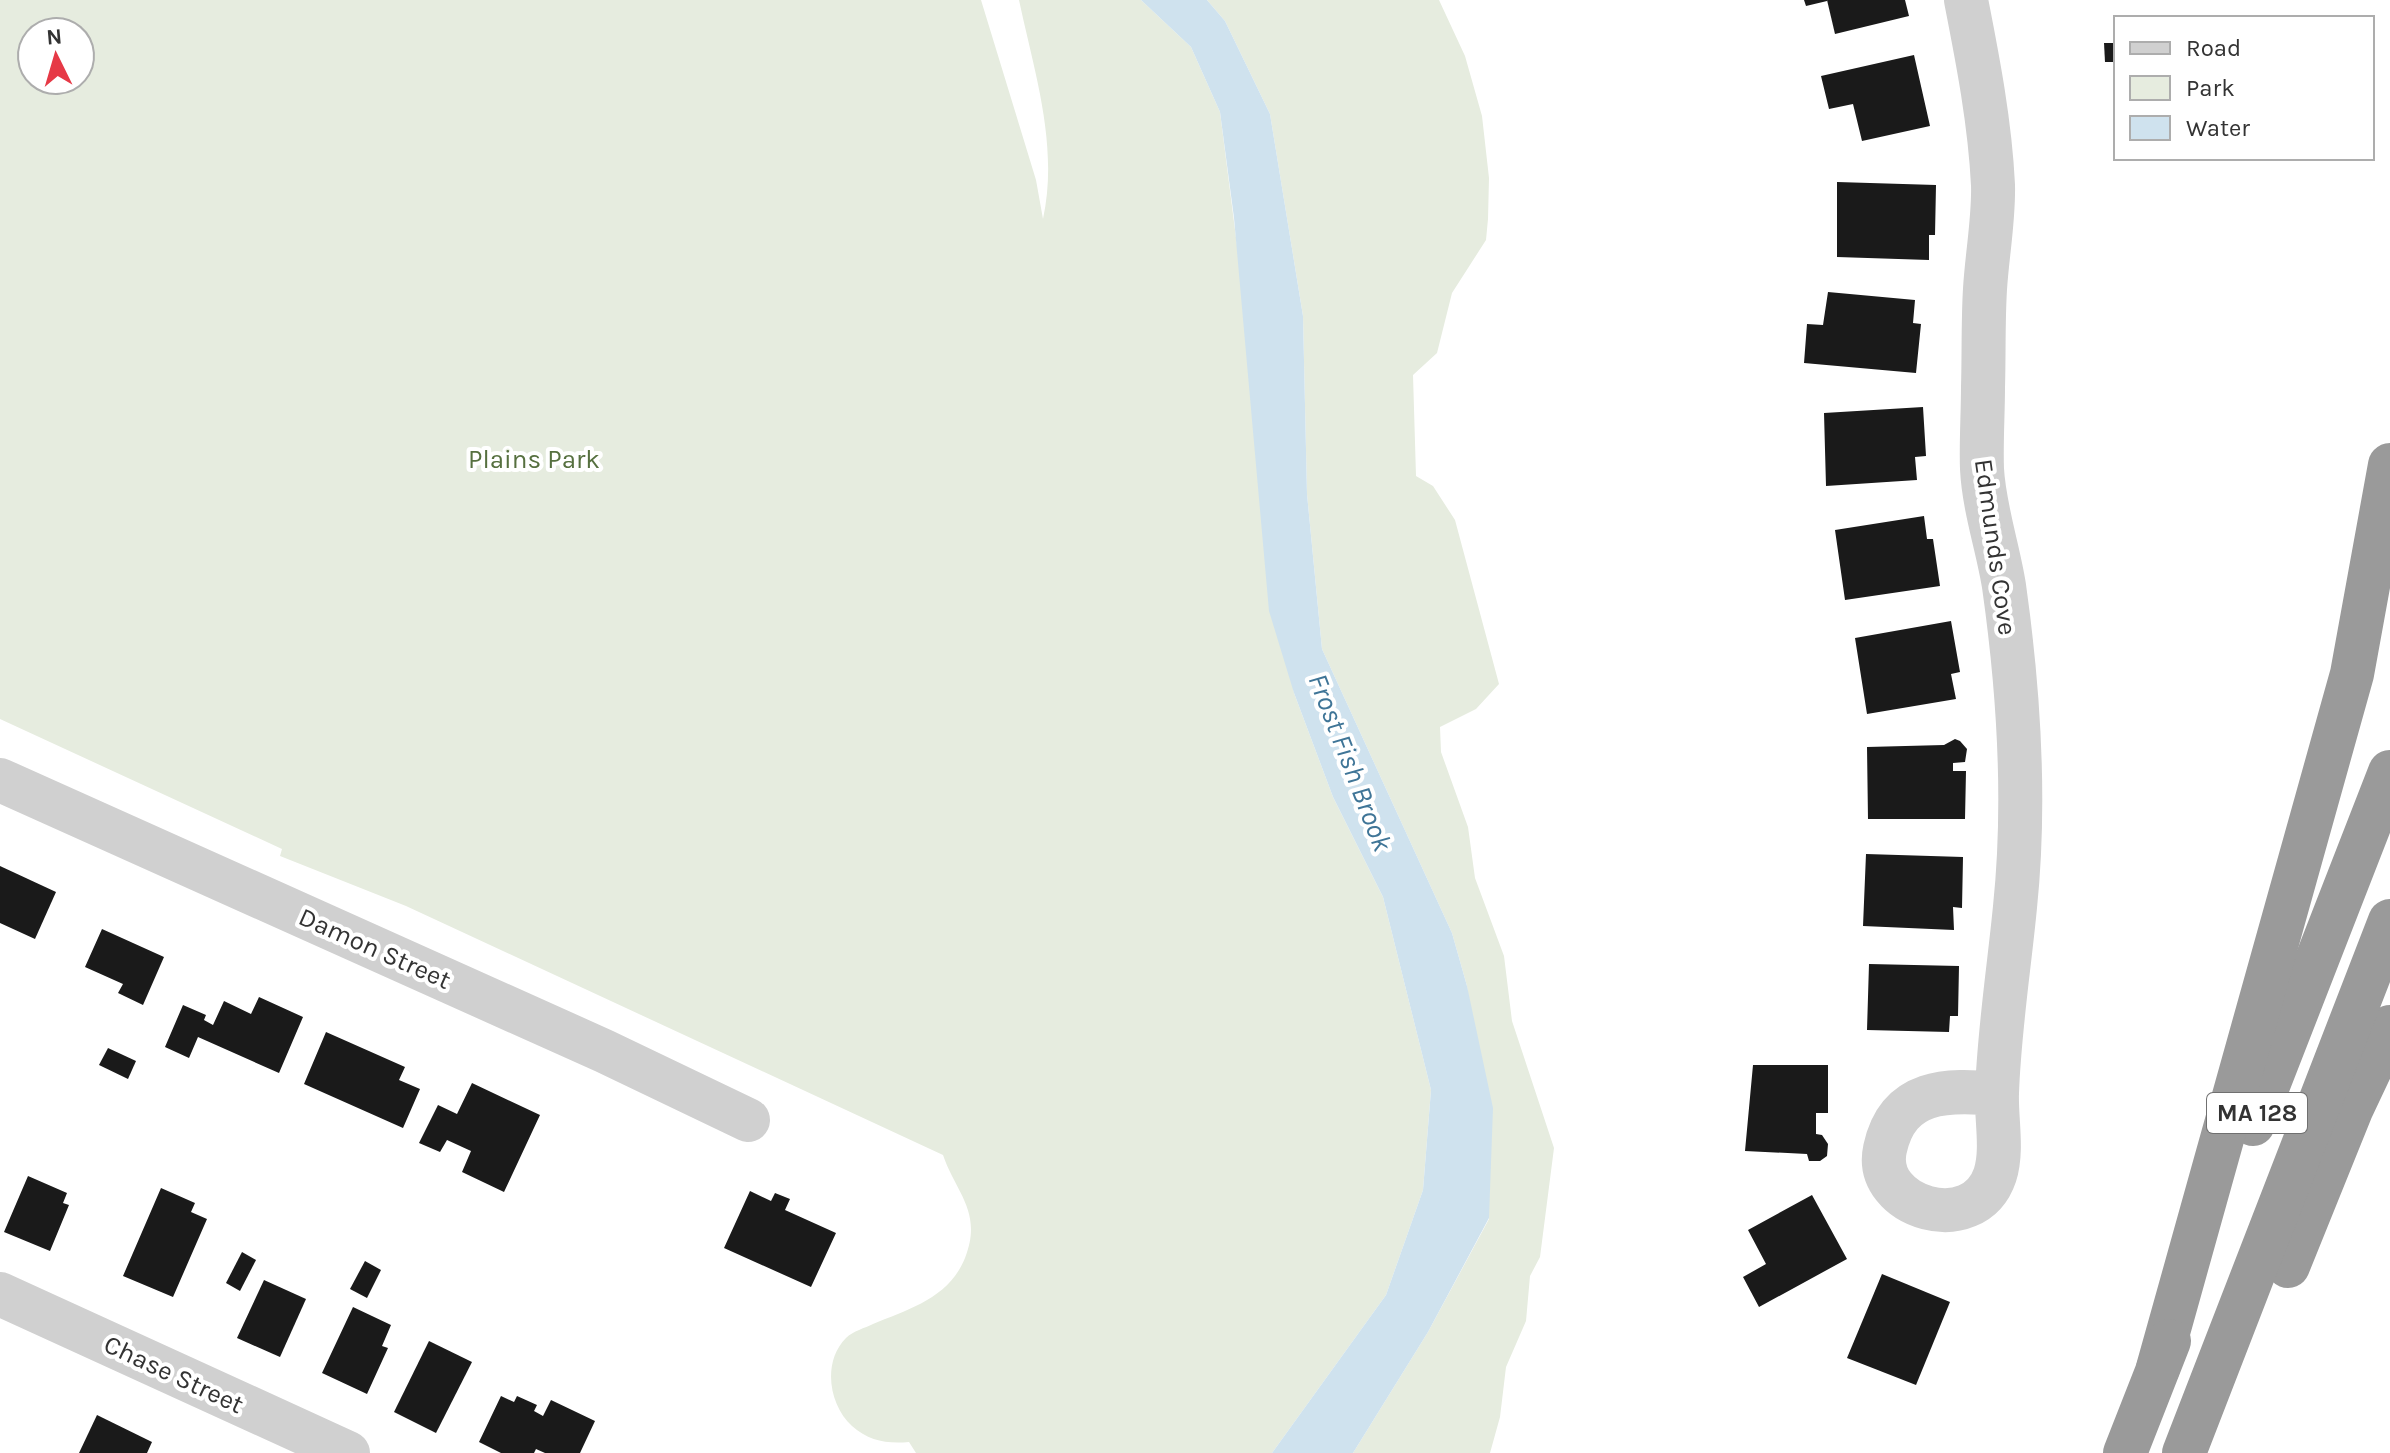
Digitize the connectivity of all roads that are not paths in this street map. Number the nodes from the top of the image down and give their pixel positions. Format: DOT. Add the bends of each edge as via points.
graph roads {
  1 [pos="1966,0"];
  2 [pos="2390,465"];
  3 [pos="2390,772"];
  4 [pos="0,780"];
  5 [pos="2390,921"];
  6 [pos="2390,1027"];
  7 [pos="1997,1094"];
  8 [pos="748,1120"];
  9 [pos="0,1294"];
  10 [pos="2158,1368"];
  11 [pos="348,1453"];
  12 [pos="2125,1453"];
  13 [pos="2184,1453"];
  14 [pos="2211,1453"];
  1 -- 7 [label="street, Edmunds Cove" via="1993,186 1982,472 2004,587 2021,759 2017,888"];
  2 -- 10 [label="highway" via="2348,689"];
  3 -- 10 [label="highway, MA 128"];
  4 -- 8 [label="street, Damon Street"];
  5 -- 13 [label="highway, MA 128"];
  6 -- 14 [label="highway"];
  9 -- 11 [label="street, Chase Street"];
  10 -- 12 [label="highway, MA 128"];
}
